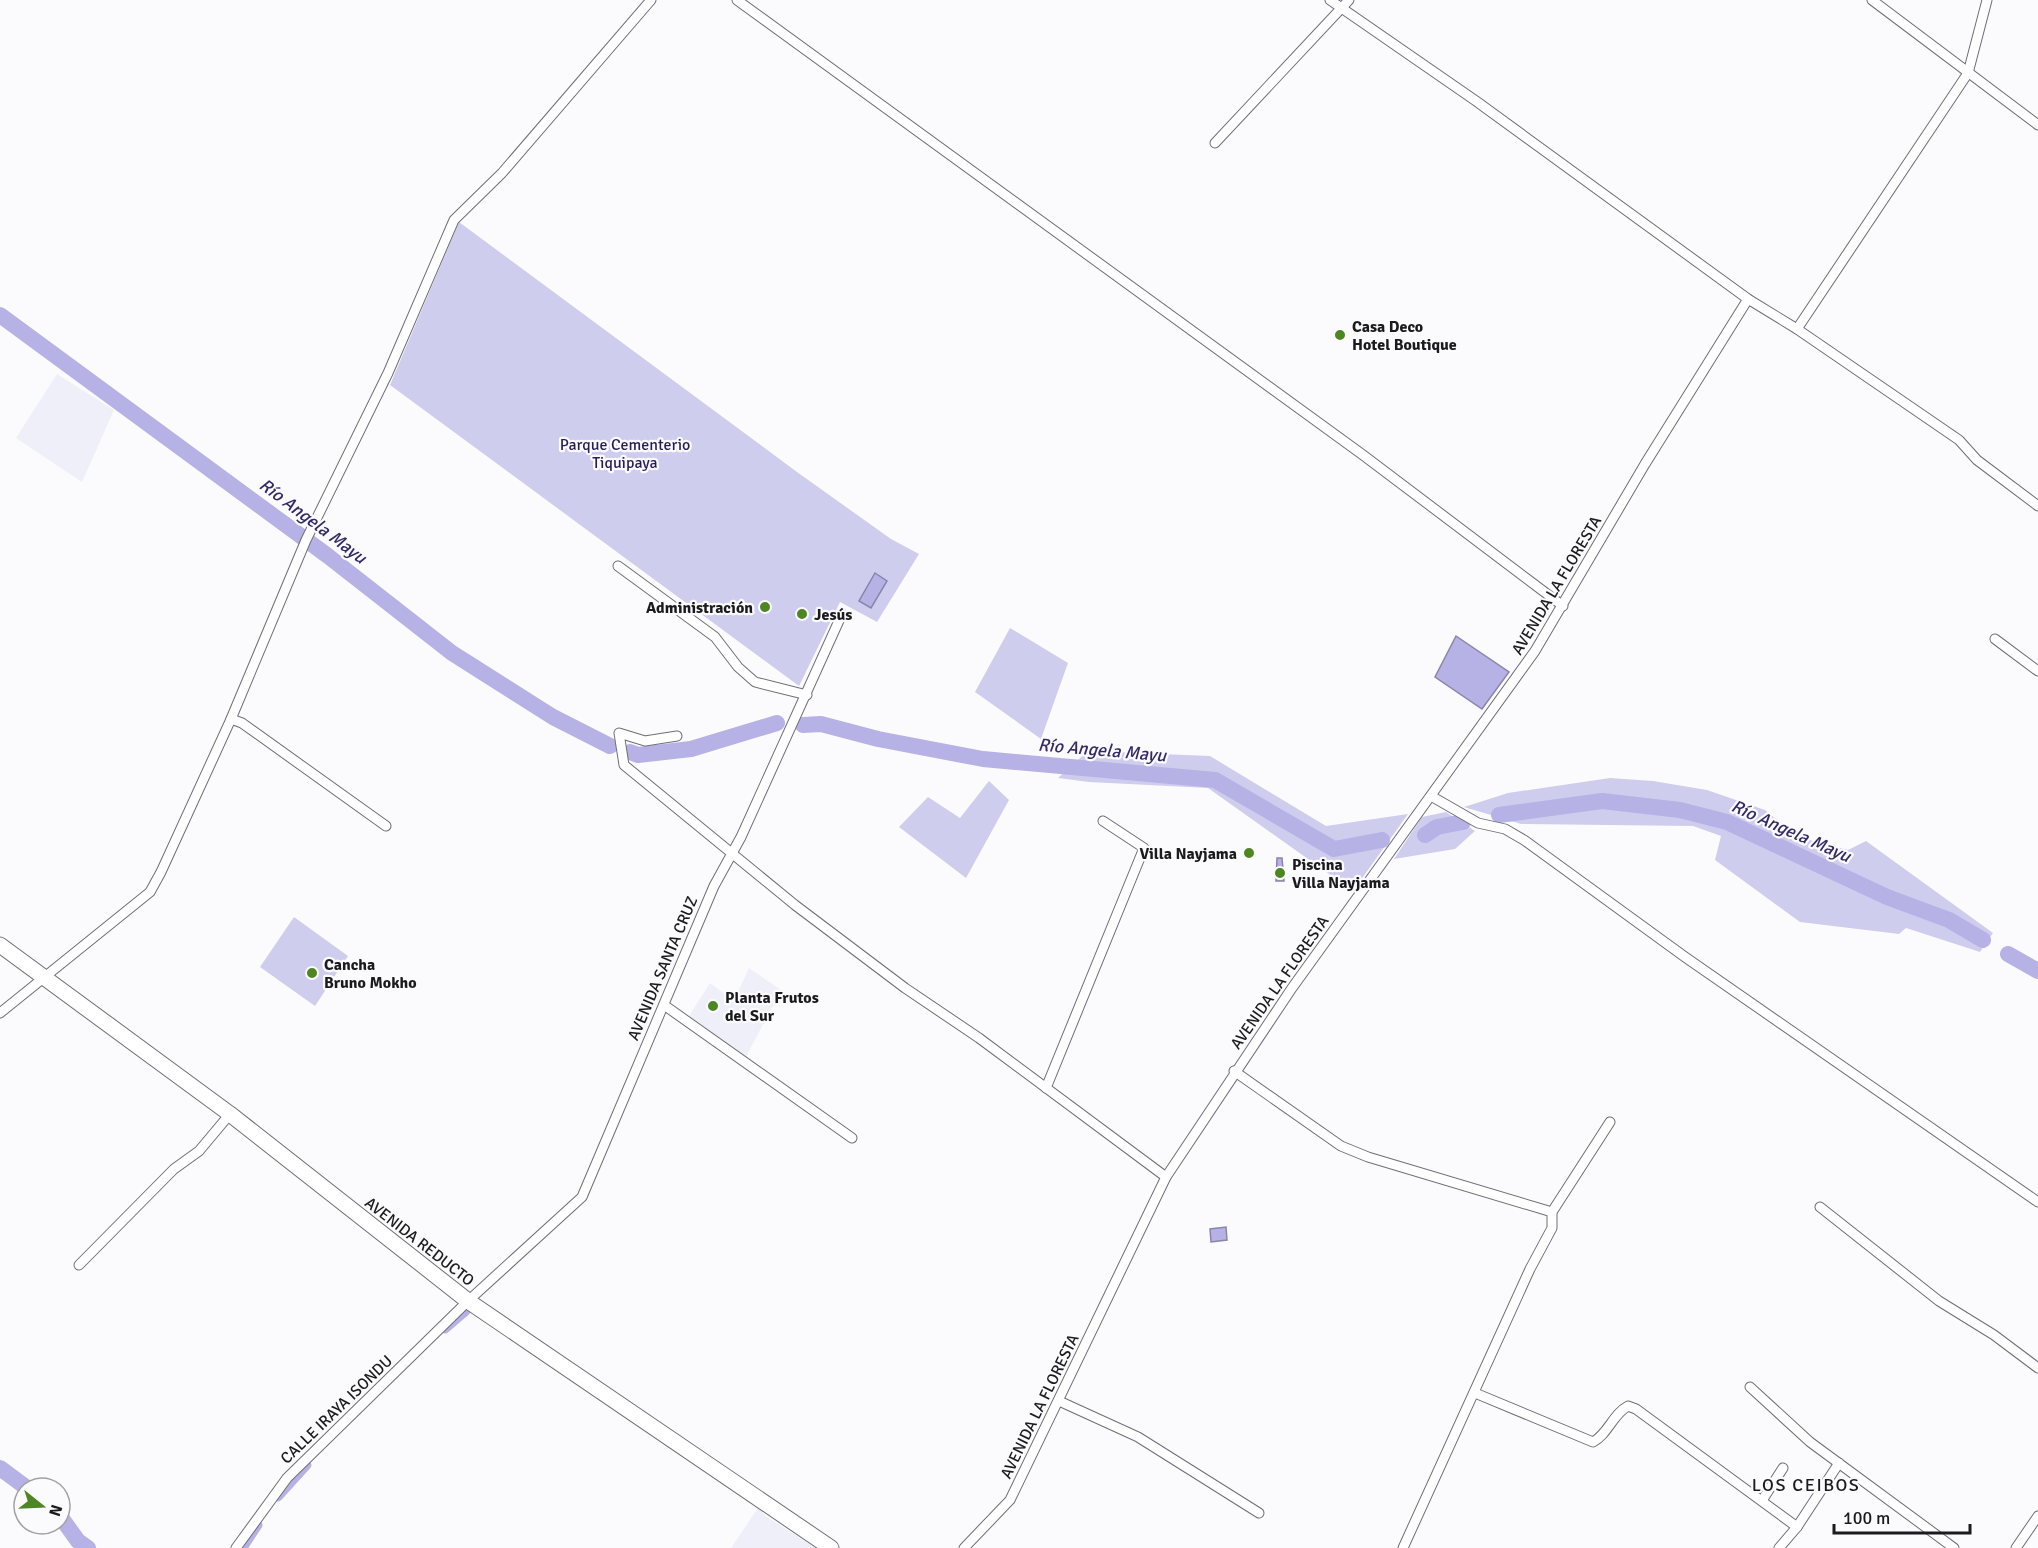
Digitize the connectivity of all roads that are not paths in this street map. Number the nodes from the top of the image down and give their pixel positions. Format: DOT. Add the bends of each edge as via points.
graph roads {
  1 [pos="651,0"];
  2 [pos="738,0"];
  3 [pos="1330,0"];
  4 [pos="1349,0"];
  5 [pos="1872,0"];
  6 [pos="1988,0"];
  7 [pos="1342,9"];
  8 [pos="1968,73"];
  9 [pos="2038,125"];
  10 [pos="1215,143"];
  11 [pos="1748,299"];
  12 [pos="1797,329"];
  13 [pos="2038,506"];
  14 [pos="618,566"];
  15 [pos="1563,606"];
  16 [pos="842,614"];
  17 [pos="1995,639"];
  18 [pos="2038,671"];
  19 [pos="807,695"];
  20 [pos="231,719"];
  21 [pos="677,736"];
  22 [pos="1431,796"];
  23 [pos="1103,821"];
  24 [pos="386,826"];
  25 [pos="731,853"];
  26 [pos="0,945"];
  27 [pos="45,977"];
  28 [pos="664,1005"];
  29 [pos="0,1014"];
  30 [pos="1234,1071"];
  31 [pos="1046,1088"];
  32 [pos="230,1114"];
  33 [pos="1610,1122"];
  34 [pos="852,1138"];
  35 [pos="1166,1177"];
  36 [pos="2038,1202"];
  37 [pos="1820,1208"];
  38 [pos="1552,1212"];
  39 [pos="79,1265"];
  40 [pos="468,1302"];
  41 [pos="2038,1368"];
  42 [pos="1750,1387"];
  43 [pos="1475,1394"];
  44 [pos="1059,1401"];
  45 [pos="1839,1463"];
  46 [pos="1783,1468"];
  47 [pos="1763,1499"];
  48 [pos="1259,1513"];
  49 [pos="2038,1516"];
  50 [pos="1797,1527"];
  51 [pos="236,1548"];
  52 [pos="831,1548"];
  53 [pos="964,1548"];
  54 [pos="1403,1548"];
  55 [pos="1779,1548"];
  56 [pos="1954,1548"];
  57 [pos="2016,1548"];
  1 -- 20 [label="street" via="502,173 454,220 384,382 306,540"];
  2 -- 15 [label="street" via="1363,455"];
  3 -- 7 [label="street"];
  4 -- 7 [label="street"];
  5 -- 8 [label="street"];
  6 -- 8 [label="street"];
  7 -- 10 [label="street"];
  7 -- 11 [label="street" via="1476,101"];
  8 -- 9 [label="street"];
  8 -- 12 [label="street"];
  11 -- 12 [label="street"];
  11 -- 15 [label="street, AVENIDA LA FLORESTA" via="1645,464"];
  12 -- 13 [label="street" via="1959,440 1977,460"];
  14 -- 19 [label="street" via="715,637 738,668 755,682"];
  15 -- 22 [label="street, AVENIDA LA FLORESTA"];
  16 -- 19 [label="street, AVENIDA SANTA CRUZ"];
  17 -- 18 [label="street"];
  19 -- 25 [label="street, AVENIDA SANTA CRUZ"];
  20 -- 24 [label="street"];
  20 -- 27 [label="street" via="150,892"];
  21 -- 25 [label="street" via="645,741 619,732 624,765"];
  22 -- 30 [label="street, AVENIDA LA FLORESTA"];
  22 -- 36 [label="street" via="1478,823 1505,829 1524,840"];
  23 -- 31 [label="street" via="1144,848"];
  25 -- 28 [label="street, AVENIDA SANTA CRUZ"];
  25 -- 31 [label="street" via="904,988"];
  26 -- 27 [label="main road, AVENIDA REDUCTO"];
  27 -- 29 [label="street"];
  27 -- 32 [label="main road, AVENIDA REDUCTO"];
  28 -- 34 [label="street"];
  28 -- 40 [label="street, AVENIDA SANTA CRUZ" via="582,1197"];
  30 -- 35 [label="street, AVENIDA LA FLORESTA"];
  30 -- 38 [label="street" via="1341,1146"];
  31 -- 35 [label="street"];
  32 -- 39 [label="street" via="199,1151 174,1169"];
  32 -- 40 [label="main road, AVENIDA REDUCTO"];
  33 -- 38 [label="street"];
  35 -- 44 [label="street, AVENIDA LA FLORESTA"];
  37 -- 41 [label="street" via="1939,1300"];
  38 -- 43 [label="street" via="1552,1228"];
  40 -- 51 [label="street, CALLE IRAYA ISONDU" via="287,1478"];
  40 -- 52 [label="main road, AVENIDA REDUCTO"];
  42 -- 45 [label="street"];
  43 -- 47 [label="street" via="1593,1442 1628,1406"];
  43 -- 54 [label="street"];
  44 -- 48 [label="street" via="1138,1437"];
  44 -- 53 [label="street, AVENIDA LA FLORESTA" via="1010,1500"];
  45 -- 50 [label="street"];
  45 -- 56 [label="street"];
  46 -- 47 [label="street"];
  47 -- 50 [label="street"];
  49 -- 57 [label="street"];
  50 -- 55 [label="street"];
}
